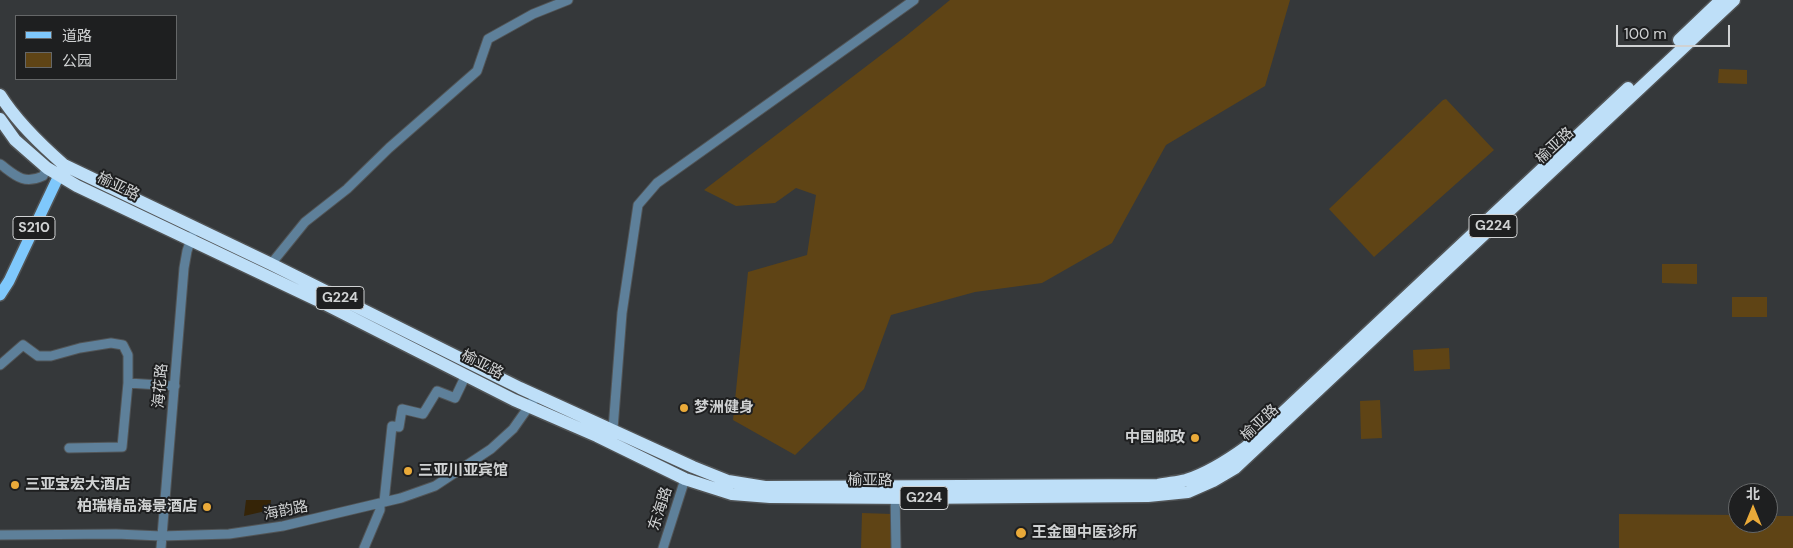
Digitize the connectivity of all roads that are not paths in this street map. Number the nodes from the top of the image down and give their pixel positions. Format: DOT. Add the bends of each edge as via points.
graph roads {
  1 [pos="568,0"];
  2 [pos="914,0"];
  3 [pos="1721,0"];
  4 [pos="1734,0"];
  5 [pos="0,95"];
  6 [pos="0,120"];
  7 [pos="0,164"];
  8 [pos="47,168"];
  9 [pos="62,170"];
  10 [pos="193,235"];
  11 [pos="271,264"];
  12 [pos="0,295"];
  13 [pos="0,365"];
  14 [pos="466,375"];
  15 [pos="128,383"];
  16 [pos="175,386"];
  17 [pos="533,400"];
  18 [pos="613,430"];
  19 [pos="68,448"];
  20 [pos="686,479"];
  21 [pos="895,492"];
  22 [pos="382,502"];
  23 [pos="0,535"];
  24 [pos="161,536"];
  25 [pos="161,548"];
  26 [pos="364,548"];
  27 [pos="663,548"];
  28 [pos="896,548"];
  1 -- 11 [label="street" via="533,14 488,39 478,71 305,222"];
  2 -- 18 [label="street" via="657,183 638,205 622,313"];
  3 -- 21 [label="highway, 榆亚路 / G224" via="1246,446 1226,461 1187,480 1158,485"];
  4 -- 21 [label="highway, 榆亚路 / G224" via="1235,468 1213,481 1188,492 1148,496"];
  5 -- 9 [label="highway, 榆亚路 / G224" via="18,121"];
  6 -- 8 [label="highway, 榆亚路 / G224" via="15,140"];
  7 -- 8 [label="street" via="16,177 31,180 43,176"];
  8 -- 9 [label="highway, 榆亚路 / G224"];
  9 -- 10 [label="highway, 榆亚路 / G224"];
  9 -- 12 [label="main road, S210"];
  10 -- 11 [label="highway, 榆亚路 / G224"];
  10 -- 14 [label="highway, 榆亚路 / G224"];
  10 -- 16 [label="street, 海花路" via="184,268"];
  11 -- 17 [label="highway, 榆亚路 / G224"];
  13 -- 15 [label="street" via="23,345 38,356 51,356 110,343 123,345 128,355"];
  14 -- 17 [label="highway, 榆亚路 / G224" via="514,400"];
  14 -- 22 [label="street" via="455,398 437,391 423,414 402,410 399,427 392,426"];
  15 -- 16 [label="street"];
  15 -- 19 [label="street" via="122,447"];
  16 -- 24 [label="street, 海花路"];
  17 -- 18 [label="highway, 榆亚路 / G224"];
  17 -- 20 [label="highway, 榆亚路 / G224"];
  17 -- 22 [label="street, 海韵路" via="513,429 458,472 435,486"];
  18 -- 21 [label="highway, 榆亚路 / G224" via="728,481 765,487"];
  20 -- 21 [label="highway, 榆亚路 / G224" via="732,494 770,497"];
  20 -- 27 [label="street, 东海路"];
  21 -- 28 [label="street"];
  22 -- 24 [label="street, 海韵路" via="260,530"];
  22 -- 26 [label="street"];
  23 -- 24 [label="street, 海韵路"];
  24 -- 25 [label="street, 海花路"];
}
